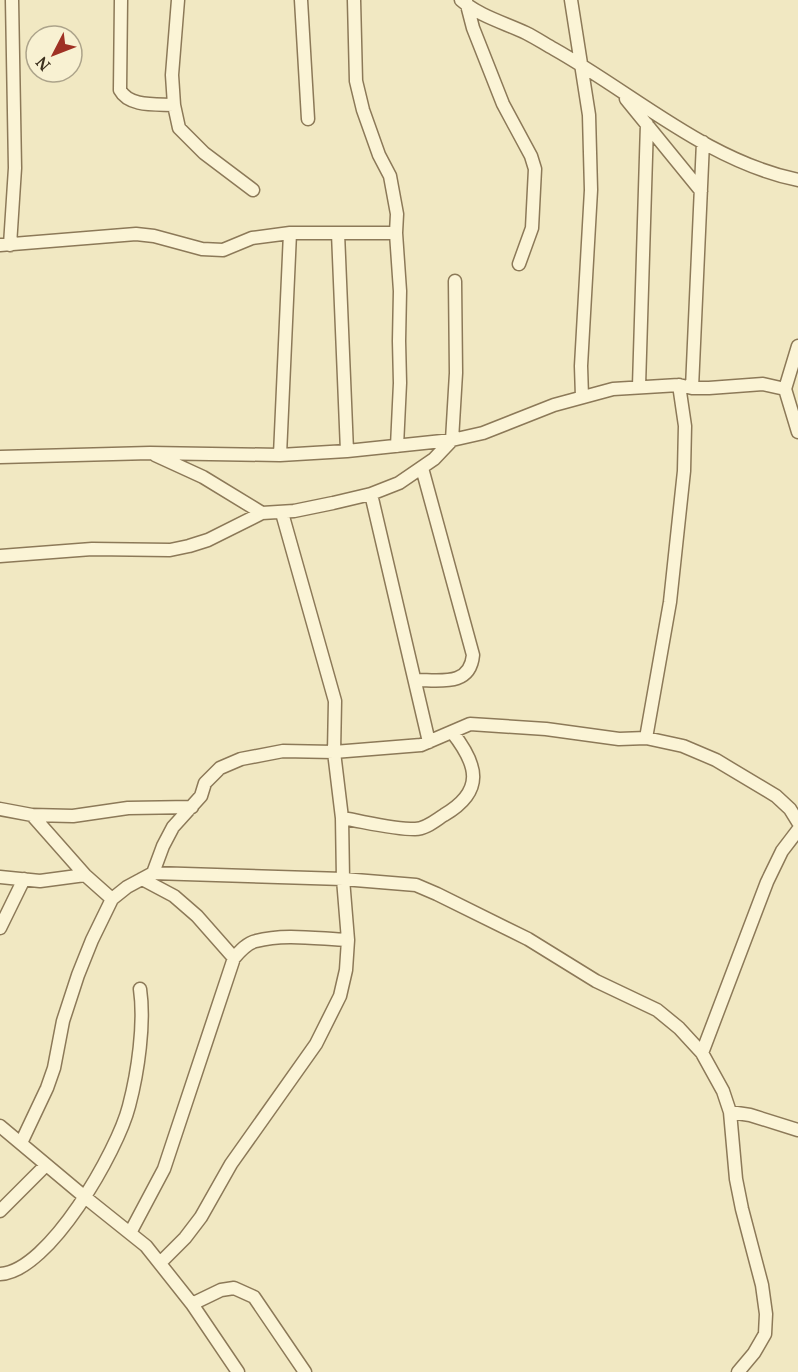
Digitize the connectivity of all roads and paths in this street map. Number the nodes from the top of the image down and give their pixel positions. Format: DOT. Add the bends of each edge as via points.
graph roads {
  1 [pos="12,0"];
  2 [pos="121,0"];
  3 [pos="178,0"];
  4 [pos="301,0"];
  5 [pos="354,0"];
  6 [pos="571,0"];
  7 [pos="464,1"];
  8 [pos="582,65"];
  9 [pos="613,84"];
  10 [pos="174,105"];
  11 [pos="308,118"];
  12 [pos="646,124"];
  13 [pos="703,141"];
  14 [pos="798,180"];
  15 [pos="253,190"];
  16 [pos="701,191"];
  17 [pos="290,233"];
  18 [pos="338,233"];
  19 [pos="396,233"];
  20 [pos="5,245"];
  21 [pos="519,264"];
  22 [pos="455,281"];
  23 [pos="798,346"];
  24 [pos="679,385"];
  25 [pos="639,386"];
  26 [pos="692,388"];
  27 [pos="785,389"];
  28 [pos="582,397"];
  29 [pos="798,432"];
  30 [pos="452,440"];
  31 [pos="397,446"];
  32 [pos="347,451"];
  33 [pos="150,453"];
  34 [pos="280,455"];
  35 [pos="0,457"];
  36 [pos="422,468"];
  37 [pos="371,494"];
  38 [pos="262,513"];
  39 [pos="282,513"];
  40 [pos="0,556"];
  41 [pos="415,680"];
  42 [pos="452,732"];
  43 [pos="646,738"];
  44 [pos="429,742"];
  45 [pos="334,752"];
  46 [pos="192,807"];
  47 [pos="0,809"];
  48 [pos="32,815"];
  49 [pos="797,817"];
  50 [pos="342,818"];
  51 [pos="798,831"];
  52 [pos="85,875"];
  53 [pos="148,876"];
  54 [pos="0,877"];
  55 [pos="24,879"];
  56 [pos="343,879"];
  57 [pos="112,899"];
  58 [pos="0,927"];
  59 [pos="348,940"];
  60 [pos="234,958"];
  61 [pos="140,989"];
  62 [pos="702,1053"];
  63 [pos="730,1112"];
  64 [pos="0,1125"];
  65 [pos="798,1130"];
  66 [pos="21,1143"];
  67 [pos="46,1165"];
  68 [pos="86,1198"];
  69 [pos="0,1211"];
  70 [pos="130,1233"];
  71 [pos="161,1262"];
  72 [pos="0,1274"];
  73 [pos="192,1304"];
  74 [pos="238,1372"];
  75 [pos="305,1372"];
  76 [pos="738,1372"];
  1 -- 20 [label="street" via="15,168"];
  2 -- 10 [label="street" via="123,96 130,101"];
  3 -- 10 [label="street" via="172,75"];
  4 -- 11 [label="street"];
  5 -- 19 [label="street" via="356,81 375,144 393,185"];
  6 -- 8 [label="street"];
  7 -- 8 [label="street"];
  7 -- 21 [label="street" via="503,104 535,169 532,228"];
  8 -- 9 [label="street"];
  8 -- 28 [label="street" via="589,115 591,190 580,366"];
  9 -- 12 [label="street"];
  9 -- 13 [label="street"];
  10 -- 15 [label="street" via="179,128 204,153"];
  12 -- 16 [label="street"];
  12 -- 25 [label="street"];
  13 -- 14 [label="street" via="751,167"];
  13 -- 16 [label="street"];
  16 -- 26 [label="street"];
  17 -- 18 [label="street"];
  17 -- 20 [label="street" via="252,238 224,249 202,249 136,234"];
  17 -- 34 [label="street"];
  18 -- 19 [label="street"];
  18 -- 32 [label="street"];
  19 -- 31 [label="street" via="400,291"];
  22 -- 30 [label="street"];
  23 -- 27 [label="street"];
  24 -- 25 [label="street"];
  24 -- 26 [label="street"];
  24 -- 43 [label="street" via="685,426 684,471 670,602"];
  25 -- 28 [label="street"];
  26 -- 27 [label="street" via="763,384"];
  27 -- 29 [label="street"];
  28 -- 30 [label="street" via="483,433"];
  30 -- 31 [label="street"];
  30 -- 36 [label="street"];
  31 -- 32 [label="street"];
  32 -- 34 [label="street"];
  33 -- 34 [label="street"];
  33 -- 35 [label="street"];
  33 -- 38 [label="street" via="203,477"];
  36 -- 37 [label="street"];
  36 -- 41 [label="street" via="473,655 466,674 456,679"];
  37 -- 39 [label="street"];
  37 -- 41 [label="street"];
  38 -- 39 [label="street"];
  38 -- 40 [label="street" via="208,540 170,550 92,549"];
  39 -- 45 [label="street" via="335,701"];
  41 -- 44 [label="street"];
  42 -- 43 [label="street" via="470,724 619,739"];
  42 -- 44 [label="street"];
  42 -- 50 [label="street" via="463,745 474,776 466,799 451,811 418,829"];
  43 -- 49 [label="street" via="683,746 716,760 776,796"];
  44 -- 45 [label="street"];
  45 -- 46 [label="street" via="283,751 241,759 212,775"];
  45 -- 50 [label="street"];
  46 -- 48 [label="street" via="128,808 73,816"];
  46 -- 53 [label="street" via="173,827"];
  47 -- 48 [label="street"];
  48 -- 52 [label="street"];
  50 -- 56 [label="street"];
  51 -- 62 [label="street" via="782,851 767,882"];
  52 -- 55 [label="street"];
  52 -- 57 [label="street"];
  53 -- 56 [label="street"];
  53 -- 57 [label="street"];
  53 -- 60 [label="street" via="197,916"];
  54 -- 55 [label="street"];
  55 -- 58 [label="street"];
  56 -- 59 [label="street"];
  56 -- 62 [label="street" via="416,885 482,915 596,981 657,1010"];
  57 -- 66 [label="street" via="78,975 63,1021 54,1068"];
  59 -- 60 [label="street" via="255,941"];
  59 -- 71 [label="street" via="340,996 316,1044 231,1164 201,1217"];
  60 -- 70 [label="street" via="164,1169"];
  61 -- 68 [label="street" via="142,1026 129,1107 122,1129"];
  62 -- 63 [label="street" via="723,1090"];
  63 -- 65 [label="street"];
  63 -- 76 [label="street" via="736,1179 766,1314 765,1334"];
  64 -- 66 [label="street"];
  66 -- 67 [label="street"];
  67 -- 68 [label="street"];
  67 -- 69 [label="street"];
  68 -- 70 [label="street"];
  68 -- 72 [label="street" via="48,1245 8,1274"];
  70 -- 71 [label="street"];
  71 -- 73 [label="street"];
  73 -- 74 [label="street"];
  73 -- 75 [label="street" via="234,1288 254,1297"];
}
